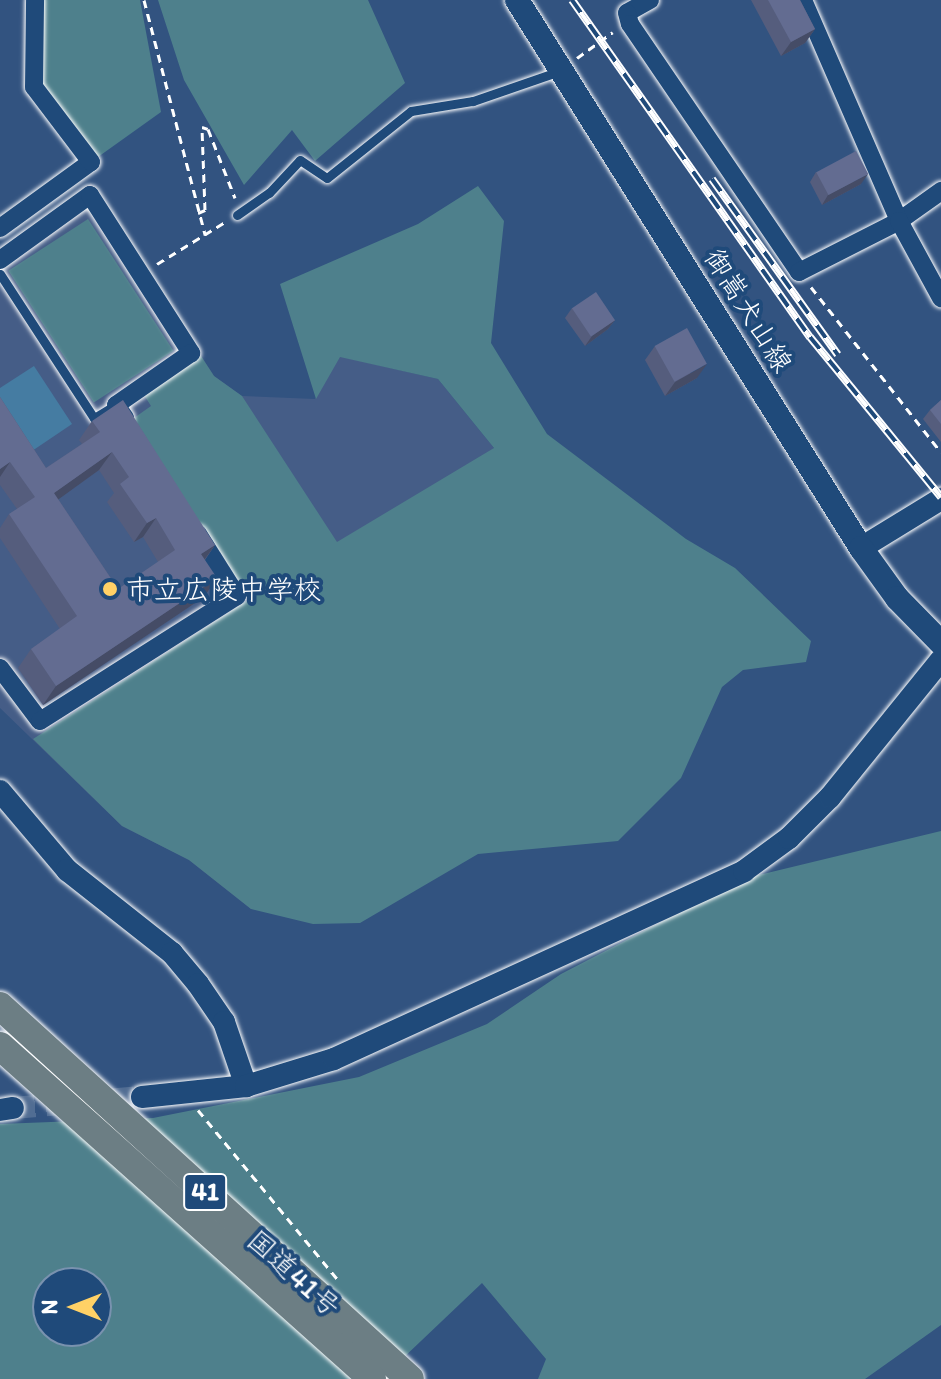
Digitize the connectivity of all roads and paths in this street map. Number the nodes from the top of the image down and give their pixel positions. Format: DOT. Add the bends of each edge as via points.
graph roads {
  1 [pos="35,0"];
  2 [pos="144,0"];
  3 [pos="517,0"];
  4 [pos="650,0"];
  5 [pos="803,0"];
  6 [pos="630,24"];
  7 [pos="561,71"];
  8 [pos="941,191"];
  9 [pos="197,213"];
  10 [pos="239,214"];
  11 [pos="899,221"];
  12 [pos="0,228"];
  13 [pos="205,235"];
  14 [pos="0,260"];
  15 [pos="143,272"];
  16 [pos="799,272"];
  17 [pos="0,274"];
  18 [pos="941,298"];
  19 [pos="116,405"];
  20 [pos="132,431"];
  21 [pos="941,452"];
  22 [pos="941,499"];
  23 [pos="189,520"];
  24 [pos="861,548"];
  25 [pos="941,643"];
  26 [pos="941,660"];
  27 [pos="0,668"];
  28 [pos="0,791"];
  29 [pos="0,1006"];
  30 [pos="0,1046"];
  31 [pos="246,1086"];
  32 [pos="189,1092"];
  33 [pos="142,1097"];
  34 [pos="345,1289"];
  35 [pos="391,1375"];
  1 -- 12 [label="street" via="34,87 91,162"];
  2 -- 9 [label="path"];
  3 -- 7 [label="main road, 御嵩犬山線"];
  4 -- 6 [label="street" via="627,13"];
  5 -- 11 [label="street"];
  6 -- 7 [label="path"];
  6 -- 16 [label="street"];
  7 -- 10 [label="lane" via="473,101 411,111 327,178 300,160"];
  7 -- 24 [label="main road, 御嵩犬山線"];
  8 -- 11 [label="street"];
  9 -- 10 [label="path" via="205,210 202,127 208,129"];
  9 -- 13 [label="path"];
  10 -- 13 [label="path"];
  11 -- 16 [label="street"];
  11 -- 18 [label="street"];
  13 -- 15 [label="path"];
  14 -- 15 [label="street" via="90,195"];
  15 -- 19 [label="street" via="191,353"];
  16 -- 21 [label="path"];
  17 -- 19 [label="lane" via="94,418"];
  19 -- 20 [label="street"];
  22 -- 24 [label="street"];
  23 -- 27 [label="street" via="237,596 40,721"];
  24 -- 25 [label="main road, 御嵩犬山線" via="897,598"];
  26 -- 31 [label="street" via="830,797 789,838 744,871 370,1045"];
  28 -- 31 [label="street" via="67,870 172,953 198,984 224,1022"];
  29 -- 35 [label="highway, 国道41号 / 41"];
  30 -- 35 [label="highway, 国道41号 / 41" via="345,1355"];
  31 -- 32 [label="street"];
  32 -- 33 [label="street"];
  32 -- 34 [label="path" via="211,1128"];
}
